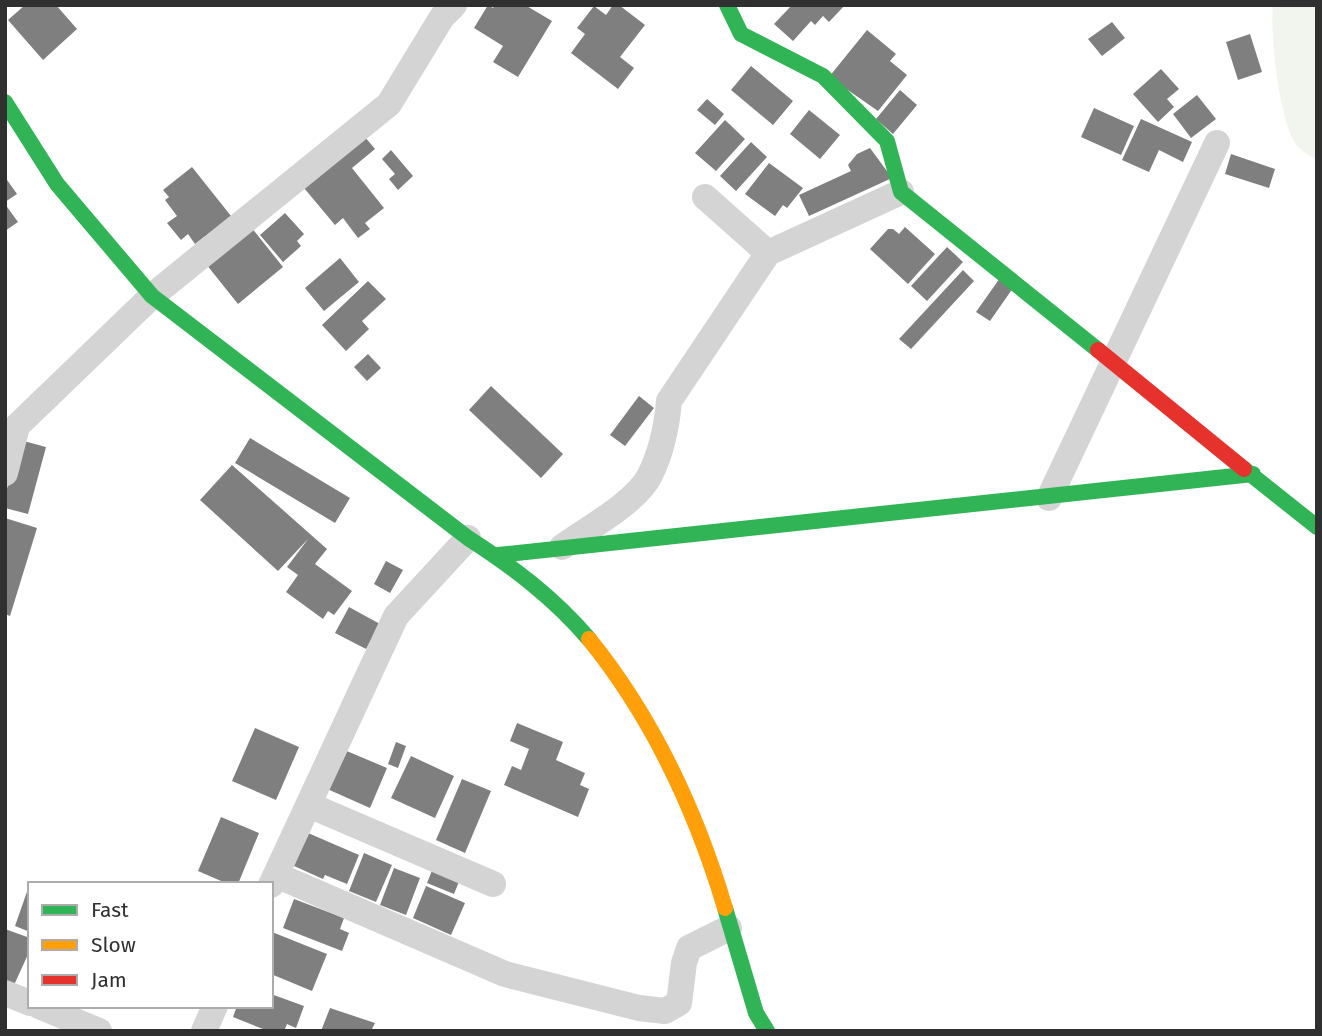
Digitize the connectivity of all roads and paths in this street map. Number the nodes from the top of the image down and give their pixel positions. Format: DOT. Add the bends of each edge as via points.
graph roads {
  1 [pos="454,5"];
  2 [pos="727,5"];
  3 [pos="5,102"];
  4 [pos="1217,143"];
  5 [pos="901,192"];
  6 [pos="705,197"];
  7 [pos="768,253"];
  8 [pos="152,296"];
  9 [pos="1112,363"];
  10 [pos="5,473"];
  11 [pos="1253,474"];
  12 [pos="1049,498"];
  13 [pos="1317,527"];
  14 [pos="468,538"];
  15 [pos="560,548"];
  16 [pos="498,555"];
  17 [pos="309,805"];
  18 [pos="273,880"];
  19 [pos="494,884"];
  20 [pos="729,928"];
  21 [pos="5,993"];
  22 [pos="28,1002"];
  23 [pos="44,1008"];
  24 [pos="214,1008"];
  25 [pos="99,1031"];
  26 [pos="204,1031"];
  27 [pos="767,1031"];
  1 -- 8 [label="street" via="389,104"];
  2 -- 5 [label="street" via="741,34 823,76 887,141"];
  3 -- 8 [label="street" via="57,184"];
  4 -- 9 [label="street"];
  5 -- 7 [label="street"];
  5 -- 9 [label="street"];
  6 -- 7 [label="street"];
  7 -- 15 [label="street" via="669,401 650,476 621,505"];
  8 -- 10 [label="street" via="17,426"];
  8 -- 14 [label="street"];
  9 -- 11 [label="street"];
  9 -- 12 [label="street"];
  11 -- 12 [label="street"];
  11 -- 13 [label="street"];
  12 -- 15 [label="street"];
  14 -- 16 [label="street"];
  14 -- 17 [label="street" via="396,616"];
  15 -- 16 [label="street"];
  16 -- 20 [label="street" via="582,627 645,715 698,830"];
  17 -- 18 [label="street"];
  17 -- 19 [label="street"];
  18 -- 20 [label="street" via="505,974 665,1011 679,1003 689,948"];
  20 -- 27 [label="street" via="756,1013"];
  21 -- 22 [label="street"];
  23 -- 25 [label="street"];
  24 -- 26 [label="street"];
}
